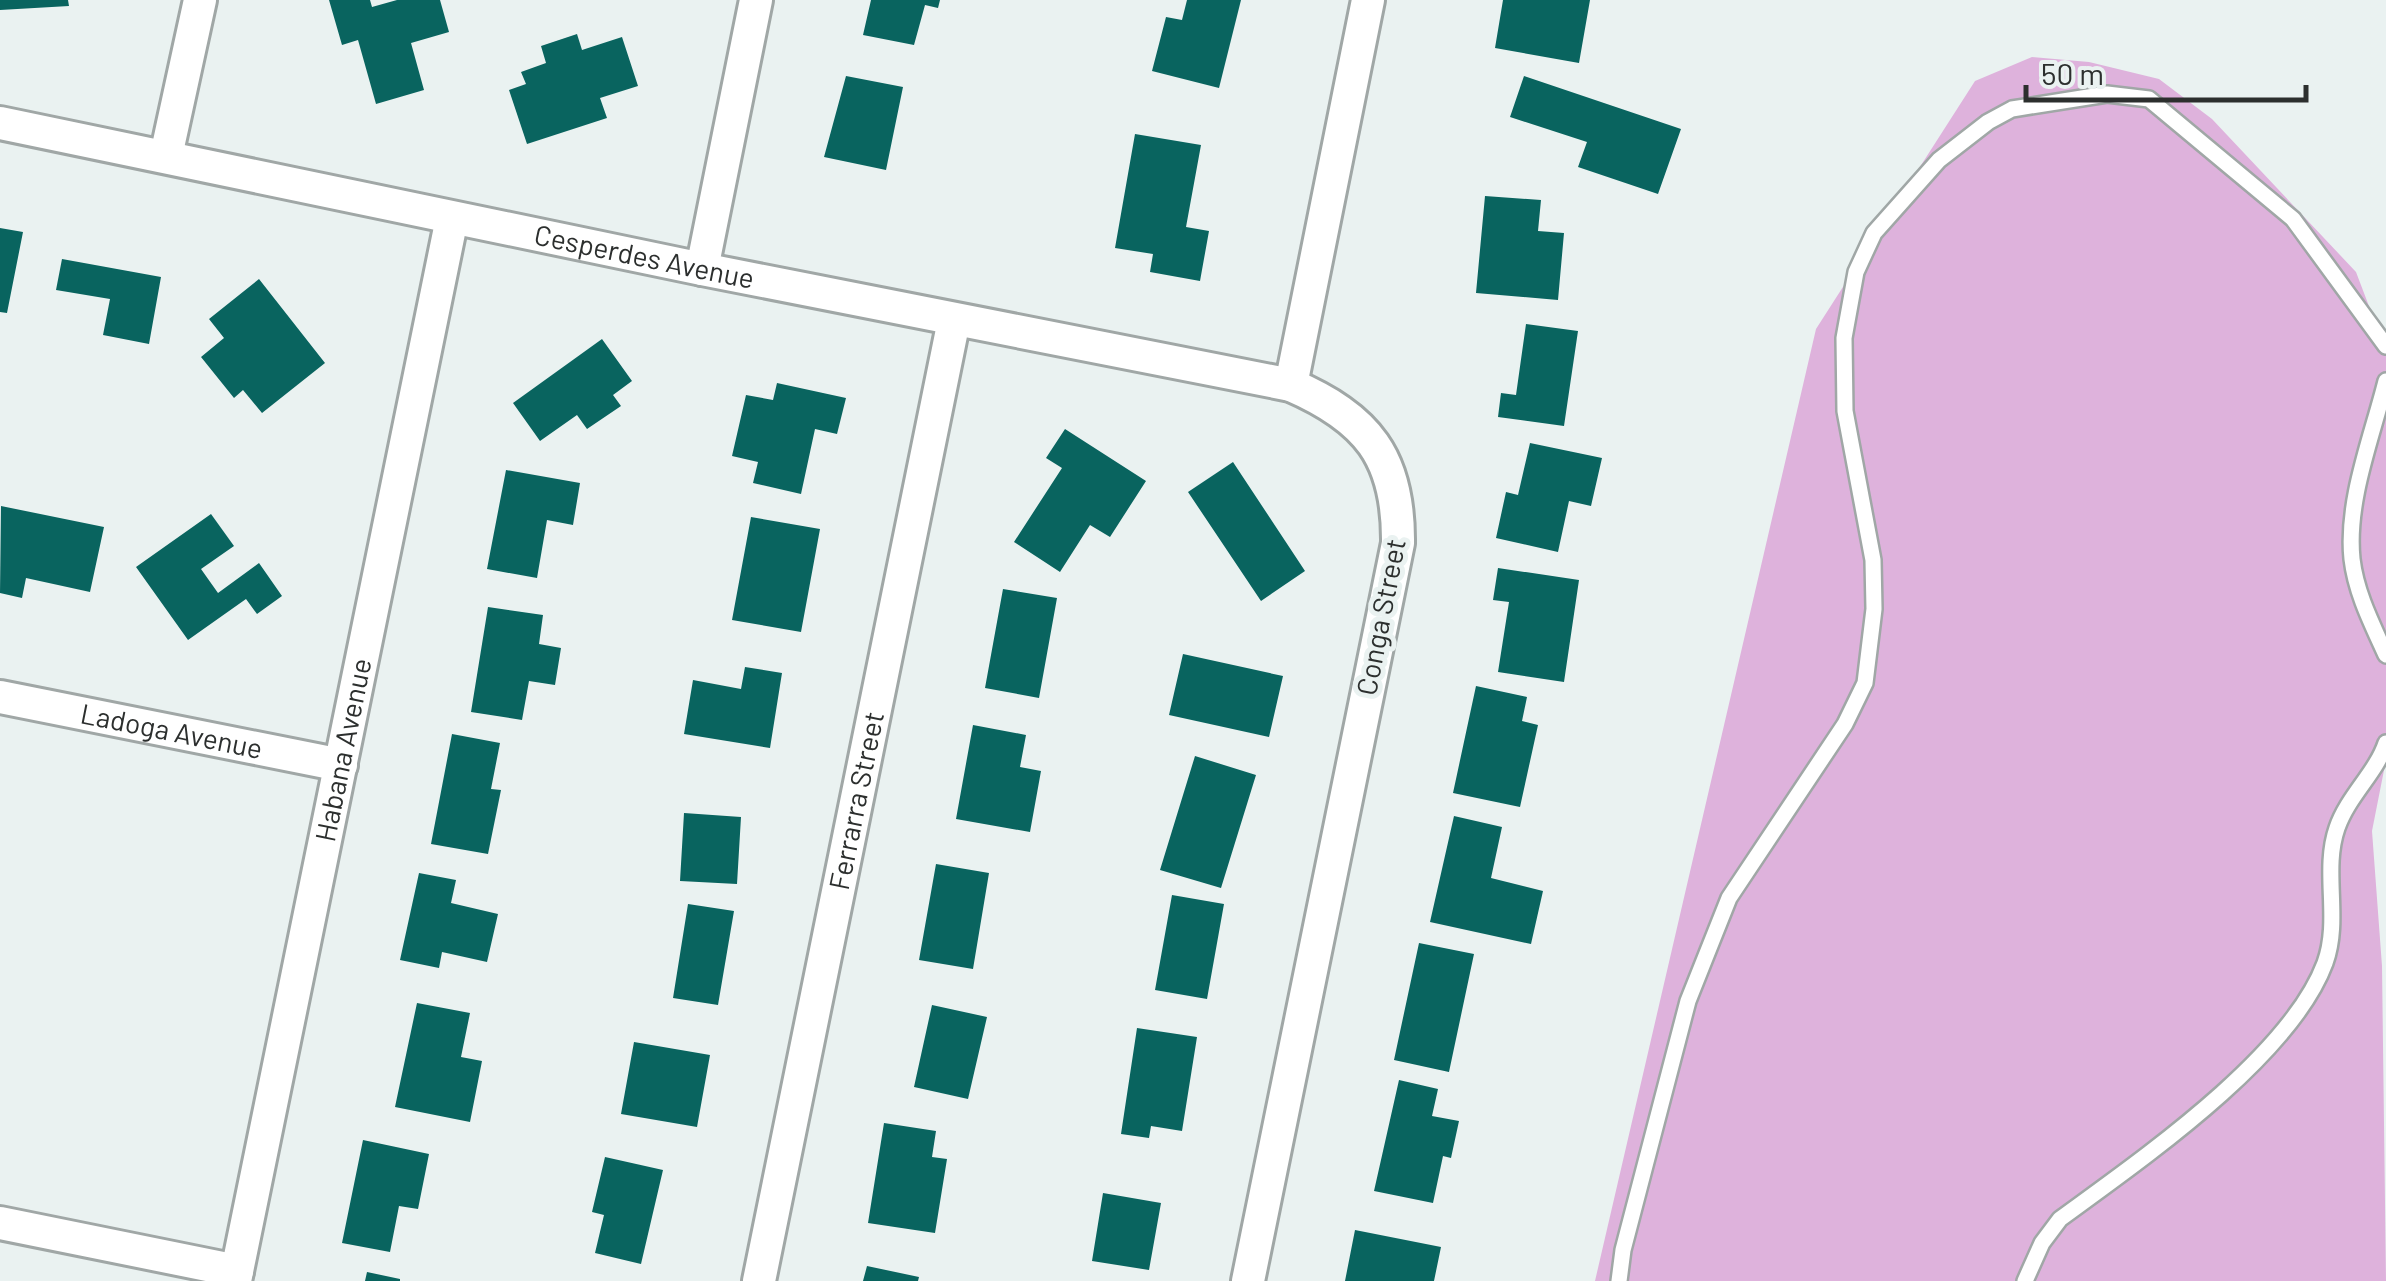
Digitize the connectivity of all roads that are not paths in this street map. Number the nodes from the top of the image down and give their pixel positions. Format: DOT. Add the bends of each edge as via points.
graph roads {
  1 [pos="200,0"];
  2 [pos="756,0"];
  3 [pos="1368,0"];
  4 [pos="0,123"];
  5 [pos="166,156"];
  6 [pos="452,218"];
  7 [pos="702,269"];
  8 [pos="954,320"];
  9 [pos="2386,346"];
  10 [pos="2386,381"];
  11 [pos="1291,385"];
  12 [pos="2386,655"];
  13 [pos="0,698"];
  14 [pos="2386,742"];
  15 [pos="341,765"];
  16 [pos="0,1223"];
  17 [pos="236,1276"];
  18 [pos="759,1281"];
  19 [pos="1248,1281"];
  20 [pos="1619,1281"];
  21 [pos="2025,1281"];
  1 -- 5 [label="street"];
  2 -- 7 [label="street"];
  3 -- 11 [label="street"];
  4 -- 5 [label="street, Cesperdes Avenue"];
  5 -- 6 [label="street, Cesperdes Avenue"];
  6 -- 7 [label="street, Cesperdes Avenue"];
  6 -- 15 [label="street, Habana Avenue"];
  7 -- 8 [label="street, Cesperdes Avenue"];
  8 -- 11 [label="street, Cesperdes Avenue"];
  8 -- 18 [label="street, Ferrarra Street"];
  9 -- 20 [label="lane" via="2292,219 2149,99 2107,94 2012,109 1940,160 1874,233 1856,272 1844,338 1845,410 1873,560 1865,683 1729,898 1688,1001"];
  10 -- 12 [label="lane" via="2351,524 2363,604"];
  11 -- 19 [label="street, Conga Street" via="1336,405 1365,432 1386,464 1398,504 1398,543"];
  13 -- 15 [label="street, Ladoga Avenue"];
  14 -- 21 [label="lane" via="2337,828 2326,961 2298,1016 2213,1099 2060,1218"];
  15 -- 17 [label="street, Habana Avenue"];
  16 -- 17 [label="street"];
}
